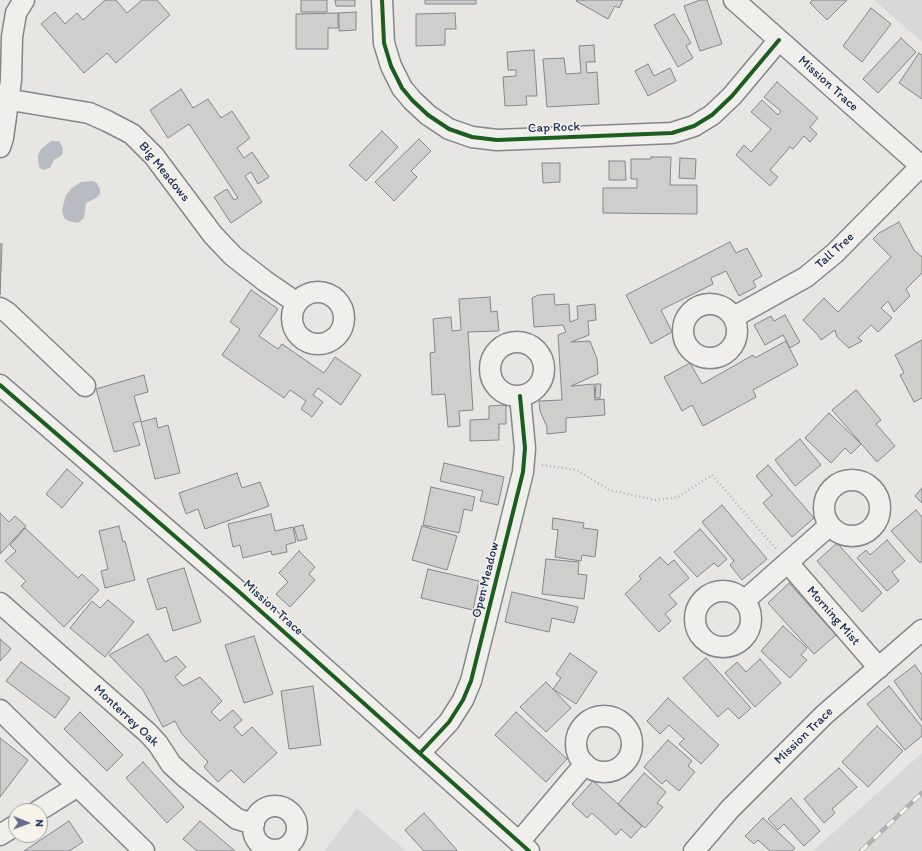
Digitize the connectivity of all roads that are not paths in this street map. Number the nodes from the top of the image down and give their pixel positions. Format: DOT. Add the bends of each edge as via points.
graph roads {
  1 [pos="24,0"];
  2 [pos="382,0"];
  3 [pos="734,0"];
  4 [pos="779,40"];
  5 [pos="4,99"];
  6 [pos="0,148"];
  7 [pos="921,166"];
  8 [pos="297,303"];
  9 [pos="0,308"];
  10 [pos="734,317"];
  11 [pos="0,385"];
  12 [pos="86,386"];
  13 [pos="520,396"];
  14 [pos="830,525"];
  15 [pos="788,563"];
  16 [pos="744,601"];
  17 [pos="0,603"];
  18 [pos="922,630"];
  19 [pos="878,668"];
  20 [pos="0,710"];
  21 [pos="420,753"];
  22 [pos="585,764"];
  23 [pos="78,786"];
  24 [pos="48,805"];
  25 [pos="254,824"];
  26 [pos="524,846"];
  27 [pos="144,851"];
  28 [pos="694,851"];
  1 -- 5 [label="street" via="16,14 12,38 11,80"];
  2 -- 4 [label="street, Cap Rock" via="384,43 390,66 412,100 428,115 449,128 472,137 497,140 672,133 694,126 712,115 732,96"];
  3 -- 4 [label="street, Mission Trace"];
  4 -- 7 [label="street, Mission Trace"];
  5 -- 6 [label="street" via="3,138"];
  5 -- 8 [label="street, Big Meadows" via="88,113 132,134 154,156 213,235 233,256"];
  7 -- 10 [label="street, Tall Tree" via="818,268"];
  9 -- 12 [label="street"];
  11 -- 21 [label="street, Mission Trace" via="238,590"];
  13 -- 21 [label="street, Open Meadow" via="525,448 523,472 472,681 449,722"];
  14 -- 15 [label="street"];
  15 -- 16 [label="street"];
  15 -- 19 [label="street, Morning Mist"];
  17 -- 25 [label="street, Monterrey Oak" via="148,733 171,764 185,777 237,819"];
  18 -- 19 [label="street, Mission Trace"];
  19 -- 28 [label="street, Mission Trace" via="824,715 730,809"];
  20 -- 23 [label="street"];
  21 -- 26 [label="street, Mission Trace"];
  22 -- 26 [label="street"];
  23 -- 24 [label="street"];
  23 -- 27 [label="street"];
}
